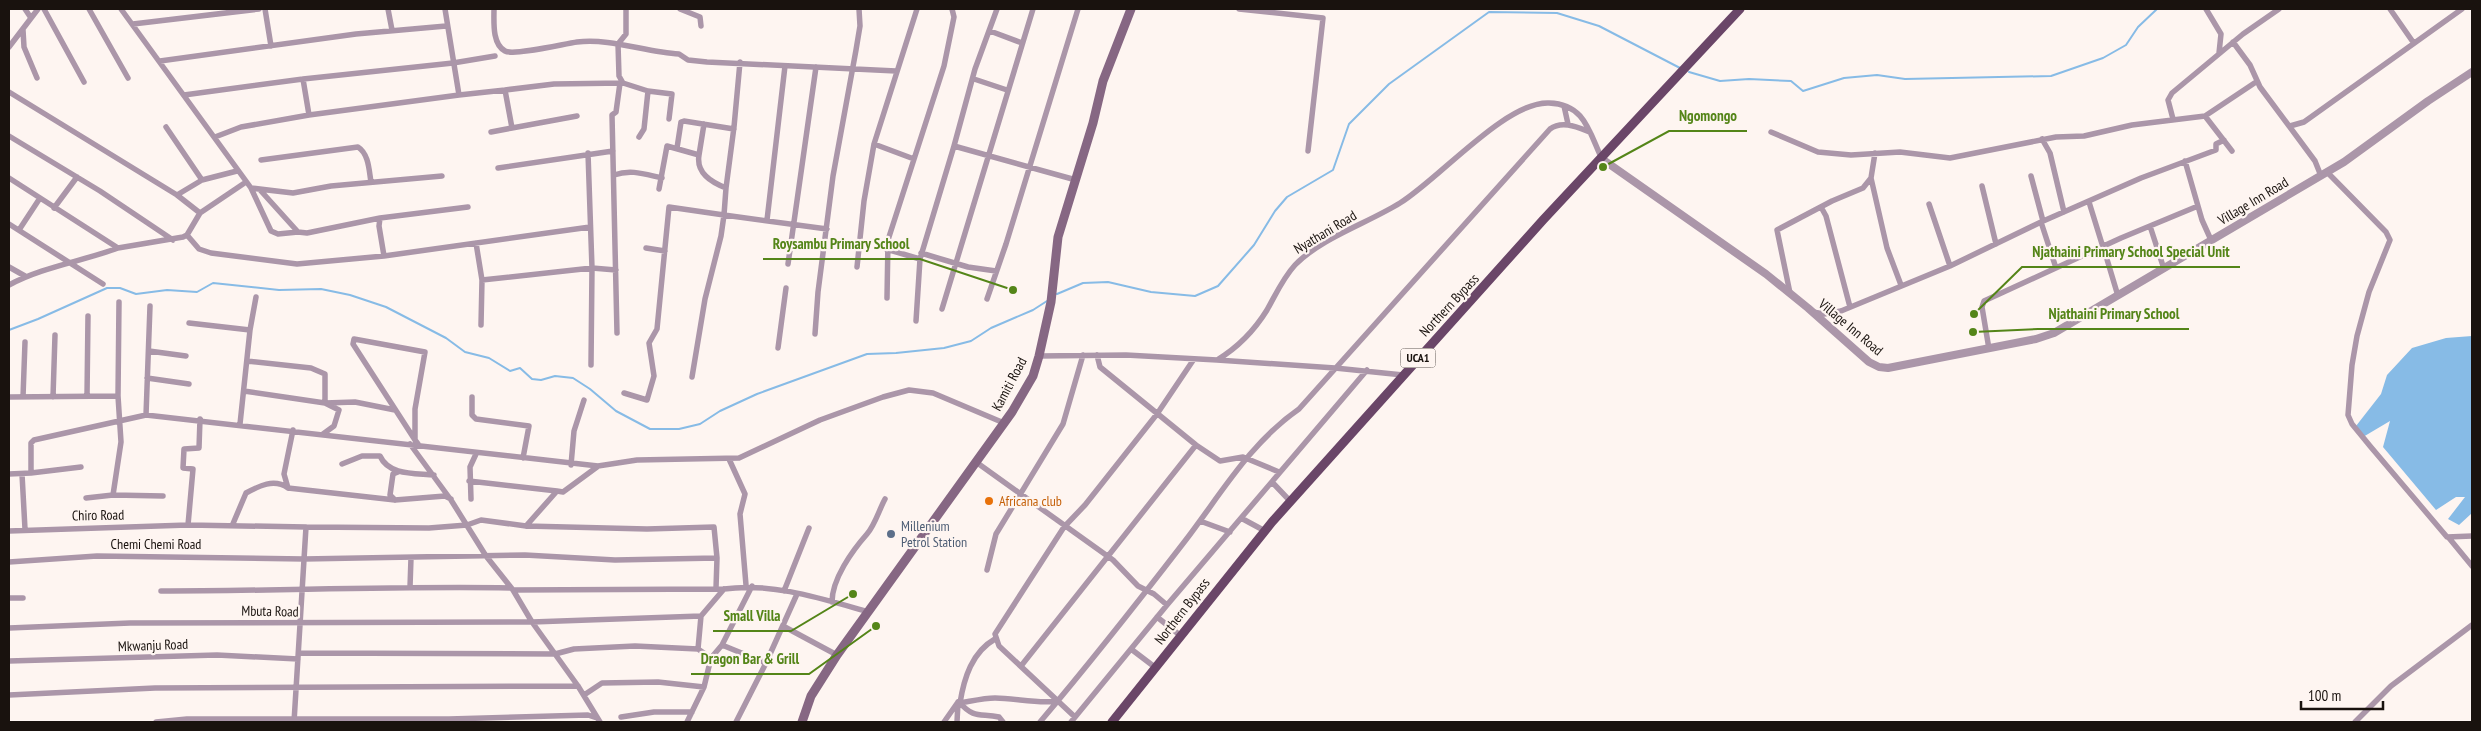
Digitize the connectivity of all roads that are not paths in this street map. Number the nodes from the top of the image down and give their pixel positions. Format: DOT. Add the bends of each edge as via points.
graph roads {
  1 [pos="25,9"];
  2 [pos="38,9"];
  3 [pos="44,9"];
  4 [pos="88,9"];
  5 [pos="121,9"];
  6 [pos="259,9"];
  7 [pos="265,9"];
  8 [pos="388,9"];
  9 [pos="445,9"];
  10 [pos="494,9"];
  11 [pos="626,9"];
  12 [pos="680,9"];
  13 [pos="859,9"];
  14 [pos="917,9"];
  15 [pos="952,9"];
  16 [pos="997,9"];
  17 [pos="1033,9"];
  18 [pos="1078,9"];
  19 [pos="1131,9"];
  20 [pos="1239,9"];
  21 [pos="1740,9"];
  22 [pos="2206,9"];
  23 [pos="2279,9"];
  24 [pos="2390,9"];
  25 [pos="2462,9"];
  26 [pos="1295,11"];
  27 [pos="31,18"];
  28 [pos="133,24"];
  29 [pos="446,26"];
  30 [pos="701,26"];
  31 [pos="23,30"];
  32 [pos="392,30"];
  33 [pos="990,31"];
  34 [pos="2233,42"];
  35 [pos="2414,42"];
  36 [pos="1022,43"];
  37 [pos="618,44"];
  38 [pos="271,46"];
  39 [pos="9,47"];
  40 [pos="2219,53"];
  41 [pos="495,56"];
  42 [pos="160,61"];
  43 [pos="740,62"];
  44 [pos="454,63"];
  45 [pos="785,66"];
  46 [pos="816,67"];
  47 [pos="853,68"];
  48 [pos="896,71"];
  49 [pos="2472,72"];
  50 [pos="37,78"];
  51 [pos="128,78"];
  52 [pos="303,79"];
  53 [pos="974,79"];
  54 [pos="84,82"];
  55 [pos="2256,82"];
  56 [pos="621,83"];
  57 [pos="505,90"];
  58 [pos="1007,90"];
  59 [pos="648,91"];
  60 [pos="9,92"];
  61 [pos="184,95"];
  62 [pos="458,95"];
  63 [pos="1564,106"];
  64 [pos="309,115"];
  65 [pos="577,116"];
  66 [pos="2205,116"];
  67 [pos="669,119"];
  68 [pos="2174,120"];
  69 [pos="704,124"];
  70 [pos="1568,124"];
  71 [pos="2290,126"];
  72 [pos="166,128"];
  73 [pos="512,128"];
  74 [pos="734,129"];
  75 [pos="491,132"];
  76 [pos="1590,132"];
  77 [pos="1770,132"];
  78 [pos="9,136"];
  79 [pos="215,137"];
  80 [pos="639,137"];
  81 [pos="2042,139"];
  82 [pos="2224,140"];
  83 [pos="874,144"];
  84 [pos="954,146"];
  85 [pos="677,148"];
  86 [pos="612,151"];
  87 [pos="1308,151"];
  88 [pos="2232,152"];
  89 [pos="588,153"];
  90 [pos="1875,153"];
  91 [pos="699,155"];
  92 [pos="988,156"];
  93 [pos="914,159"];
  94 [pos="1602,159"];
  95 [pos="261,160"];
  96 [pos="2185,160"];
  97 [pos="498,168"];
  98 [pos="1029,169"];
  99 [pos="238,171"];
  100 [pos="2324,174"];
  101 [pos="614,175"];
  102 [pos="442,176"];
  103 [pos="2031,176"];
  104 [pos="77,177"];
  105 [pos="9,178"];
  106 [pos="662,178"];
  107 [pos="1871,178"];
  108 [pos="202,180"];
  109 [pos="1076,180"];
  110 [pos="246,182"];
  111 [pos="371,182"];
  112 [pos="1982,186"];
  113 [pos="251,188"];
  114 [pos="726,188"];
  115 [pos="659,189"];
  116 [pos="261,191"];
  117 [pos="177,195"];
  118 [pos="40,198"];
  119 [pos="2089,202"];
  120 [pos="1929,204"];
  121 [pos="2198,206"];
  122 [pos="468,207"];
  123 [pos="1821,207"];
  124 [pos="54,208"];
  125 [pos="2064,212"];
  126 [pos="200,213"];
  127 [pos="724,215"];
  128 [pos="380,218"];
  129 [pos="767,220"];
  130 [pos="2042,222"];
  131 [pos="9,224"];
  132 [pos="795,224"];
  133 [pos="2150,226"];
  134 [pos="590,227"];
  135 [pos="827,229"];
  136 [pos="19,230"];
  137 [pos="298,232"];
  138 [pos="187,235"];
  139 [pos="173,240"];
  140 [pos="2211,240"];
  141 [pos="476,244"];
  142 [pos="1996,244"];
  143 [pos="2105,245"];
  144 [pos="118,248"];
  145 [pos="646,248"];
  146 [pos="886,249"];
  147 [pos="665,251"];
  148 [pos="384,256"];
  149 [pos="921,256"];
  150 [pos="954,263"];
  151 [pos="70,264"];
  152 [pos="788,264"];
  153 [pos="1950,266"];
  154 [pos="9,267"];
  155 [pos="857,267"];
  156 [pos="592,268"];
  157 [pos="2056,268"];
  158 [pos="2164,269"];
  159 [pos="616,270"];
  160 [pos="996,271"];
  161 [pos="25,276"];
  162 [pos="482,280"];
  163 [pos="103,284"];
  164 [pos="9,285"];
  165 [pos="1901,285"];
  166 [pos="786,288"];
  167 [pos="1790,293"];
  168 [pos="2118,296"];
  169 [pos="256,297"];
  170 [pos="888,298"];
  171 [pos="987,299"];
  172 [pos="119,302"];
  173 [pos="150,306"];
  174 [pos="1850,307"];
  175 [pos="942,309"];
  176 [pos="1813,312"];
  177 [pos="88,316"];
  178 [pos="916,321"];
  179 [pos="190,323"];
  180 [pos="481,326"];
  181 [pos="250,330"];
  182 [pos="617,333"];
  183 [pos="815,334"];
  184 [pos="55,335"];
  185 [pos="25,342"];
  186 [pos="778,348"];
  187 [pos="1988,349"];
  188 [pos="149,351"];
  189 [pos="1083,355"];
  190 [pos="1097,355"];
  191 [pos="186,356"];
  192 [pos="1039,356"];
  193 [pos="1194,359"];
  194 [pos="1216,360"];
  195 [pos="247,361"];
  196 [pos="591,365"];
  197 [pos="1335,368"];
  198 [pos="1367,370"];
  199 [pos="1403,375"];
  200 [pos="692,377"];
  201 [pos="147,378"];
  202 [pos="189,384"];
  203 [pos="244,391"];
  204 [pos="624,393"];
  205 [pos="87,396"];
  206 [pos="118,396"];
  207 [pos="9,397"];
  208 [pos="23,397"];
  209 [pos="53,397"];
  210 [pos="472,398"];
  211 [pos="584,400"];
  212 [pos="325,403"];
  213 [pos="395,410"];
  214 [pos="1157,414"];
  215 [pos="146,415"];
  216 [pos="200,419"];
  217 [pos="120,422"];
  218 [pos="1004,423"];
  219 [pos="240,424"];
  220 [pos="293,430"];
  221 [pos="323,434"];
  222 [pos="414,443"];
  223 [pos="1196,446"];
  224 [pos="476,454"];
  225 [pos="523,458"];
  226 [pos="1246,458"];
  227 [pos="729,460"];
  228 [pos="976,462"];
  229 [pos="342,464"];
  230 [pos="571,465"];
  231 [pos="598,466"];
  232 [pos="81,467"];
  233 [pos="398,472"];
  234 [pos="1279,472"];
  235 [pos="31,473"];
  236 [pos="9,474"];
  237 [pos="22,474"];
  238 [pos="434,475"];
  239 [pos="468,481"];
  240 [pos="1272,482"];
  241 [pos="288,488"];
  242 [pos="557,491"];
  243 [pos="1020,494"];
  244 [pos="114,495"];
  245 [pos="163,496"];
  246 [pos="86,498"];
  247 [pos="471,499"];
  248 [pos="885,499"];
  249 [pos="395,500"];
  250 [pos="451,500"];
  251 [pos="1291,502"];
  252 [pos="1241,518"];
  253 [pos="1200,522"];
  254 [pos="188,525"];
  255 [pos="467,525"];
  256 [pos="232,526"];
  257 [pos="526,526"];
  258 [pos="306,527"];
  259 [pos="1064,527"];
  260 [pos="809,528"];
  261 [pos="26,530"];
  262 [pos="9,531"];
  263 [pos="1265,531"];
  264 [pos="1230,532"];
  265 [pos="2472,536"];
  266 [pos="2448,538"];
  267 [pos="486,556"];
  268 [pos="411,558"];
  269 [pos="717,558"];
  270 [pos="1108,558"];
  271 [pos="304,559"];
  272 [pos="9,562"];
  273 [pos="2472,566"];
  274 [pos="987,570"];
  275 [pos="749,586"];
  276 [pos="410,587"];
  277 [pos="716,588"];
  278 [pos="724,588"];
  279 [pos="512,589"];
  280 [pos="161,591"];
  281 [pos="303,591"];
  282 [pos="784,591"];
  283 [pos="1147,591"];
  284 [pos="797,594"];
  285 [pos="9,598"];
  286 [pos="23,598"];
  287 [pos="832,602"];
  288 [pos="1166,605"];
  289 [pos="869,612"];
  290 [pos="701,616"];
  291 [pos="1157,617"];
  292 [pos="532,622"];
  293 [pos="300,624"];
  294 [pos="2472,624"];
  295 [pos="783,626"];
  296 [pos="9,628"];
  297 [pos="1181,636"];
  298 [pos="995,639"];
  299 [pos="722,646"];
  300 [pos="1131,649"];
  301 [pos="698,650"];
  302 [pos="554,654"];
  303 [pos="837,655"];
  304 [pos="299,656"];
  305 [pos="711,658"];
  306 [pos="9,661"];
  307 [pos="766,663"];
  308 [pos="1021,666"];
  309 [pos="1156,668"];
  310 [pos="578,686"];
  311 [pos="296,687"];
  312 [pos="704,687"];
  313 [pos="9,695"];
  314 [pos="584,695"];
  315 [pos="1058,701"];
  316 [pos="959,703"];
  317 [pos="692,712"];
  318 [pos="621,717"];
  319 [pos="985,717"];
  320 [pos="598,720"];
  321 [pos="1073,720"];
  322 [pos="294,721"];
  323 [pos="156,722"];
  324 [pos="687,722"];
  325 [pos="736,722"];
  326 [pos="802,722"];
  327 [pos="944,722"];
  328 [pos="957,722"];
  329 [pos="990,722"];
  330 [pos="1003,722"];
  331 [pos="1040,722"];
  332 [pos="1112,722"];
  333 [pos="2355,722"];
  1 -- 27 [label="street"];
  2 -- 27 [label="street"];
  3 -- 54 [label="street"];
  4 -- 51 [label="street"];
  5 -- 28 [label="street"];
  6 -- 28 [label="street"];
  7 -- 38 [label="street"];
  8 -- 32 [label="street"];
  9 -- 29 [label="street"];
  10 -- 37 [label="street" via="494,28 499,46 507,52 528,52 588,41"];
  11 -- 37 [label="street" via="626,34"];
  12 -- 30 [label="street" via="700,16"];
  13 -- 47 [label="street" via="860,26"];
  14 -- 48 [label="street"];
  15 -- 93 [label="street" via="954,17 947,54"];
  16 -- 33 [label="street"];
  17 -- 36 [label="street"];
  18 -- 98 [label="street"];
  19 -- 109 [label="main road, Kamiti Road" via="1103,81"];
  20 -- 26 [label="street" via="1262,13"];
  21 -- 94 [label="main road, Northern Bypass / UCA1"];
  22 -- 40 [label="street" via="2221,34"];
  23 -- 34 [label="street"];
  24 -- 35 [label="street"];
  25 -- 35 [label="street"];
  26 -- 87 [label="street" via="1324,20"];
  27 -- 31 [label="street"];
  28 -- 42 [label="street"];
  29 -- 32 [label="street"];
  29 -- 44 [label="street"];
  31 -- 39 [label="street"];
  31 -- 50 [label="street" via="24,47"];
  32 -- 38 [label="street"];
  33 -- 36 [label="street"];
  33 -- 53 [label="street"];
  34 -- 40 [label="street"];
  34 -- 55 [label="street" via="2250,64"];
  35 -- 71 [label="street" via="2304,122"];
  36 -- 58 [label="street"];
  37 -- 43 [label="street" via="679,54 688,60"];
  37 -- 56 [label="street"];
  38 -- 42 [label="street"];
  40 -- 68 [label="street" via="2172,93 2168,100"];
  41 -- 44 [label="street"];
  42 -- 61 [label="street"];
  43 -- 45 [label="street"];
  43 -- 74 [label="street"];
  44 -- 52 [label="street"];
  44 -- 62 [label="street"];
  45 -- 46 [label="street"];
  45 -- 129 [label="street"];
  46 -- 47 [label="street"];
  46 -- 132 [label="street"];
  47 -- 48 [label="street"];
  47 -- 135 [label="street" via="833,176"];
  48 -- 83 [label="street"];
  49 -- 100 [label="street, Village Inn Road"];
  52 -- 61 [label="street"];
  52 -- 64 [label="street"];
  53 -- 58 [label="street"];
  53 -- 84 [label="street"];
  55 -- 66 [label="street"];
  55 -- 71 [label="street"];
  56 -- 57 [label="street" via="554,84"];
  56 -- 59 [label="street"];
  56 -- 86 [label="street" via="616,112 612,115"];
  57 -- 62 [label="street"];
  57 -- 73 [label="street"];
  58 -- 92 [label="street"];
  59 -- 67 [label="street" via="672,94"];
  59 -- 80 [label="street" via="644,129"];
  60 -- 117 [label="street"];
  61 -- 79 [label="street"];
  62 -- 64 [label="street"];
  63 -- 70 [label="street"];
  63 -- 76 [label="street" via="1580,115"];
  63 -- 194 [label="street, Nyathani Road" via="1536,103 1505,118 1422,188 1306,256 1290,271 1254,329 1229,353"];
  64 -- 79 [label="street" via="241,126"];
  65 -- 73 [label="street"];
  66 -- 68 [label="street"];
  66 -- 82 [label="street"];
  68 -- 81 [label="street" via="2122,126 2084,136"];
  69 -- 74 [label="street"];
  69 -- 85 [label="street" via="681,122"];
  69 -- 91 [label="street"];
  70 -- 76 [label="street"];
  70 -- 197 [label="street" via="1550,129"];
  71 -- 100 [label="street"];
  72 -- 108 [label="street"];
  73 -- 75 [label="street"];
  74 -- 114 [label="street"];
  76 -- 94 [label="street"];
  77 -- 90 [label="street" via="1818,152"];
  78 -- 104 [label="street"];
  79 -- 99 [label="street"];
  81 -- 90 [label="street" via="1950,158 1900,152"];
  81 -- 125 [label="street" via="2050,153"];
  82 -- 88 [label="street"];
  82 -- 96 [label="street" via="2216,144 2216,150"];
  83 -- 93 [label="street"];
  83 -- 155 [label="street"];
  84 -- 92 [label="street"];
  84 -- 149 [label="street"];
  85 -- 91 [label="street"];
  85 -- 106 [label="street" via="667,146"];
  86 -- 89 [label="street"];
  86 -- 101 [label="street"];
  89 -- 97 [label="street"];
  89 -- 134 [label="street"];
  90 -- 107 [label="street"];
  91 -- 114 [label="street" via="705,176"];
  92 -- 98 [label="street"];
  92 -- 150 [label="street"];
  93 -- 146 [label="street"];
  94 -- 167 [label="street, Village Inn Road" via="1733,249"];
  94 -- 199 [label="main road, Northern Bypass / UCA1"];
  95 -- 111 [label="street" via="358,148 366,156"];
  96 -- 119 [label="street"];
  96 -- 121 [label="street"];
  98 -- 109 [label="street"];
  98 -- 160 [label="street"];
  99 -- 108 [label="street"];
  99 -- 110 [label="street"];
  100 -- 140 [label="street, Village Inn Road"];
  100 -- 266 [label="street" via="2386,232 2390,240 2369,292 2354,349 2348,408 2352,424"];
  101 -- 106 [label="street" via="627,170"];
  101 -- 159 [label="street"];
  102 -- 111 [label="street"];
  103 -- 130 [label="street"];
  104 -- 124 [label="street"];
  104 -- 139 [label="street"];
  105 -- 118 [label="street"];
  106 -- 115 [label="street"];
  107 -- 123 [label="street" via="1863,188"];
  107 -- 165 [label="street" via="1887,248"];
  108 -- 117 [label="street"];
  109 -- 192 [label="main road, Kamiti Road" via="1058,237 1051,302"];
  110 -- 113 [label="street"];
  110 -- 126 [label="street"];
  111 -- 116 [label="street" via="293,193"];
  112 -- 142 [label="street"];
  113 -- 116 [label="street"];
  113 -- 137 [label="street" via="271,231 278,234"];
  114 -- 127 [label="street"];
  116 -- 137 [label="street"];
  117 -- 126 [label="street"];
  118 -- 124 [label="street"];
  118 -- 136 [label="street"];
  119 -- 125 [label="street"];
  119 -- 143 [label="street"];
  120 -- 153 [label="street"];
  121 -- 133 [label="street"];
  121 -- 140 [label="street"];
  122 -- 128 [label="street"];
  123 -- 167 [label="street" via="1777,230"];
  123 -- 174 [label="street"];
  124 -- 144 [label="street"];
  125 -- 130 [label="street"];
  126 -- 138 [label="street"];
  127 -- 129 [label="street"];
  127 -- 147 [label="street" via="668,207"];
  127 -- 200 [label="street" via="704,299"];
  128 -- 137 [label="street" via="307,233"];
  128 -- 148 [label="street"];
  129 -- 132 [label="street"];
  130 -- 142 [label="street"];
  130 -- 157 [label="street"];
  131 -- 136 [label="street"];
  132 -- 135 [label="street"];
  132 -- 152 [label="street"];
  133 -- 143 [label="street"];
  133 -- 158 [label="street"];
  134 -- 141 [label="street"];
  134 -- 156 [label="street"];
  135 -- 183 [label="street"];
  136 -- 151 [label="street"];
  138 -- 139 [label="street"];
  138 -- 148 [label="street" via="199,249 211,253 297,264"];
  139 -- 144 [label="street"];
  140 -- 158 [label="street, Village Inn Road"];
  141 -- 148 [label="street"];
  141 -- 162 [label="street"];
  142 -- 153 [label="street"];
  143 -- 157 [label="street"];
  143 -- 168 [label="street"];
  144 -- 151 [label="street"];
  145 -- 147 [label="street"];
  146 -- 149 [label="street"];
  146 -- 170 [label="street"];
  147 -- 204 [label="street" via="657,329 649,343 654,380 647,400"];
  149 -- 150 [label="street"];
  149 -- 178 [label="street"];
  150 -- 160 [label="street"];
  150 -- 175 [label="street"];
  151 -- 161 [label="street"];
  151 -- 163 [label="street"];
  153 -- 165 [label="street"];
  154 -- 161 [label="street"];
  156 -- 159 [label="street"];
  156 -- 162 [label="street"];
  156 -- 196 [label="street"];
  157 -- 187 [label="street" via="1984,301"];
  158 -- 168 [label="street, Village Inn Road"];
  159 -- 182 [label="street"];
  160 -- 171 [label="street"];
  161 -- 164 [label="street"];
  162 -- 180 [label="street"];
  165 -- 174 [label="street"];
  166 -- 186 [label="street"];
  167 -- 176 [label="street, Village Inn Road"];
  168 -- 187 [label="street, Village Inn Road" via="2045,336"];
  169 -- 181 [label="street"];
  172 -- 206 [label="street"];
  173 -- 188 [label="street"];
  174 -- 176 [label="street" via="1834,313"];
  176 -- 187 [label="street, Village Inn Road" via="1855,351 1879,367"];
  177 -- 205 [label="street"];
  179 -- 181 [label="street"];
  181 -- 195 [label="street"];
  184 -- 209 [label="street"];
  185 -- 208 [label="street"];
  188 -- 191 [label="street"];
  188 -- 201 [label="street"];
  189 -- 190 [label="street"];
  189 -- 192 [label="street"];
  189 -- 243 [label="street" via="1063,424"];
  190 -- 193 [label="street"];
  190 -- 214 [label="street" via="1100,367"];
  192 -- 218 [label="main road, Kamiti Road" via="1027,386"];
  193 -- 194 [label="street"];
  193 -- 214 [label="street"];
  194 -- 197 [label="street"];
  195 -- 203 [label="street"];
  195 -- 212 [label="street" via="321,371 326,379"];
  197 -- 198 [label="street"];
  197 -- 226 [label="street" via="1299,409 1276,425"];
  198 -- 199 [label="street"];
  198 -- 234 [label="street"];
  199 -- 251 [label="main road, Northern Bypass / UCA1"];
  201 -- 202 [label="street"];
  201 -- 215 [label="street"];
  203 -- 212 [label="street"];
  203 -- 219 [label="street"];
  205 -- 206 [label="street"];
  205 -- 209 [label="street"];
  206 -- 217 [label="street"];
  207 -- 208 [label="street"];
  208 -- 209 [label="street"];
  210 -- 225 [label="street" via="472,415 476,419 529,426"];
  211 -- 230 [label="street" via="574,431"];
  212 -- 213 [label="street" via="355,402"];
  212 -- 221 [label="street" via="339,410 334,426"];
  213 -- 222 [label="street"];
  213 -- 222 [label="street" via="353,344 354,339 425,352"];
  214 -- 223 [label="street"];
  214 -- 259 [label="street"];
  215 -- 216 [label="street"];
  215 -- 217 [label="street"];
  216 -- 219 [label="street"];
  216 -- 254 [label="street" via="199,448 184,449 183,468 193,469"];
  217 -- 235 [label="street" via="32,441"];
  217 -- 244 [label="street" via="121,442"];
  218 -- 227 [label="street" via="933,393 909,390 820,420 753,453"];
  218 -- 228 [label="main road, Kamiti Road"];
  219 -- 220 [label="street"];
  220 -- 221 [label="street"];
  220 -- 241 [label="street" via="284,474"];
  221 -- 222 [label="street"];
  222 -- 224 [label="street"];
  222 -- 238 [label="street"];
  223 -- 226 [label="street" via="1220,461"];
  223 -- 270 [label="street"];
  224 -- 225 [label="street"];
  224 -- 239 [label="street"];
  225 -- 230 [label="street"];
  226 -- 234 [label="street"];
  226 -- 253 [label="street"];
  227 -- 231 [label="street" via="723,457 654,460"];
  227 -- 275 [label="street" via="745,494 740,514"];
  228 -- 243 [label="street"];
  228 -- 289 [label="main road, Kamiti Road"];
  229 -- 233 [label="street" via="362,456 380,456 382,462"];
  230 -- 231 [label="street"];
  231 -- 242 [label="street" via="563,492"];
  232 -- 235 [label="street"];
  233 -- 238 [label="street"];
  233 -- 249 [label="street" via="392,474 390,496"];
  234 -- 240 [label="street"];
  235 -- 237 [label="street"];
  236 -- 237 [label="street"];
  237 -- 261 [label="street"];
  238 -- 250 [label="street"];
  239 -- 242 [label="street"];
  239 -- 247 [label="street"];
  240 -- 251 [label="street"];
  240 -- 252 [label="street"];
  241 -- 249 [label="street"];
  241 -- 256 [label="street" via="278,483 264,484 246,493"];
  242 -- 257 [label="street"];
  243 -- 259 [label="street"];
  243 -- 274 [label="street" via="996,534"];
  244 -- 245 [label="street"];
  244 -- 246 [label="street"];
  248 -- 287 [label="street" via="867,534 832,587"];
  249 -- 250 [label="street" via="445,496"];
  250 -- 255 [label="street"];
  251 -- 263 [label="main road, Northern Bypass / UCA1"];
  252 -- 263 [label="street"];
  252 -- 264 [label="street"];
  253 -- 264 [label="street"];
  253 -- 283 [label="street"];
  254 -- 256 [label="street, Chiro Road"];
  254 -- 261 [label="street, Chiro Road"];
  255 -- 257 [label="street, Chiro Road" via="481,520"];
  255 -- 258 [label="street, Chiro Road" via="429,528"];
  255 -- 267 [label="street"];
  256 -- 258 [label="street, Chiro Road"];
  257 -- 269 [label="street, Chiro Road" via="714,527"];
  258 -- 271 [label="street"];
  259 -- 270 [label="street"];
  259 -- 298 [label="street" via="995,634"];
  260 -- 282 [label="street"];
  261 -- 262 [label="street, Chiro Road"];
  263 -- 297 [label="main road, Northern Bypass / UCA1"];
  264 -- 288 [label="street"];
  265 -- 266 [label="street"];
  266 -- 273 [label="street"];
  267 -- 268 [label="street, Chemi Chemi Road"];
  267 -- 269 [label="street, Chemi Chemi Road" via="569,556 615,560"];
  267 -- 279 [label="street"];
  268 -- 271 [label="street, Chemi Chemi Road"];
  268 -- 276 [label="street"];
  269 -- 277 [label="street"];
  270 -- 283 [label="street"];
  270 -- 308 [label="street"];
  271 -- 272 [label="street, Chemi Chemi Road" via="97,556"];
  271 -- 281 [label="street"];
  275 -- 278 [label="street"];
  275 -- 282 [label="street"];
  275 -- 299 [label="street"];
  276 -- 279 [label="street"];
  276 -- 281 [label="street"];
  277 -- 278 [label="street"];
  277 -- 279 [label="street"];
  278 -- 290 [label="street"];
  279 -- 292 [label="street"];
  280 -- 281 [label="street"];
  281 -- 293 [label="street"];
  282 -- 284 [label="street"];
  283 -- 288 [label="street"];
  283 -- 315 [label="street"];
  284 -- 287 [label="street"];
  284 -- 295 [label="street"];
  285 -- 286 [label="street"];
  287 -- 289 [label="street"];
  288 -- 291 [label="street"];
  289 -- 303 [label="main road, Kamiti Road"];
  290 -- 292 [label="street, Mbuta Road"];
  290 -- 301 [label="street"];
  291 -- 297 [label="street"];
  291 -- 300 [label="street"];
  292 -- 293 [label="street, Mbuta Road" via="356,621"];
  292 -- 302 [label="street"];
  293 -- 296 [label="street, Mbuta Road" via="130,623"];
  293 -- 304 [label="street"];
  294 -- 333 [label="street" via="2391,686"];
  295 -- 303 [label="street"];
  295 -- 307 [label="street"];
  297 -- 309 [label="main road, Northern Bypass / UCA1"];
  298 -- 308 [label="street"];
  298 -- 316 [label="street" via="982,648 968,671"];
  299 -- 305 [label="street"];
  299 -- 307 [label="street"];
  300 -- 309 [label="street"];
  300 -- 321 [label="street"];
  301 -- 302 [label="street, Mkwanju Road" via="635,646 574,649"];
  301 -- 305 [label="street"];
  302 -- 304 [label="street, Mkwanju Road"];
  302 -- 310 [label="street"];
  303 -- 326 [label="main road, Kamiti Road" via="812,696"];
  304 -- 306 [label="street, Mkwanju Road"];
  304 -- 311 [label="street"];
  305 -- 312 [label="street"];
  307 -- 325 [label="street"];
  308 -- 315 [label="street"];
  309 -- 332 [label="main road, Northern Bypass / UCA1"];
  310 -- 311 [label="street"];
  310 -- 314 [label="street"];
  311 -- 313 [label="street" via="155,688"];
  311 -- 322 [label="street"];
  312 -- 314 [label="street" via="658,682 602,683"];
  312 -- 317 [label="street"];
  314 -- 320 [label="street"];
  315 -- 316 [label="street" via="1044,703 994,698"];
  315 -- 321 [label="street"];
  315 -- 331 [label="street"];
  316 -- 319 [label="street" via="969,712"];
  316 -- 327 [label="street"];
  316 -- 328 [label="street"];
  317 -- 318 [label="street" via="654,712"];
  317 -- 324 [label="street"];
  319 -- 329 [label="street"];
  319 -- 330 [label="street" via="999,717"];
  320 -- 322 [label="street" via="588,714 449,720"];
  322 -- 323 [label="street" via="187,719"];
}
